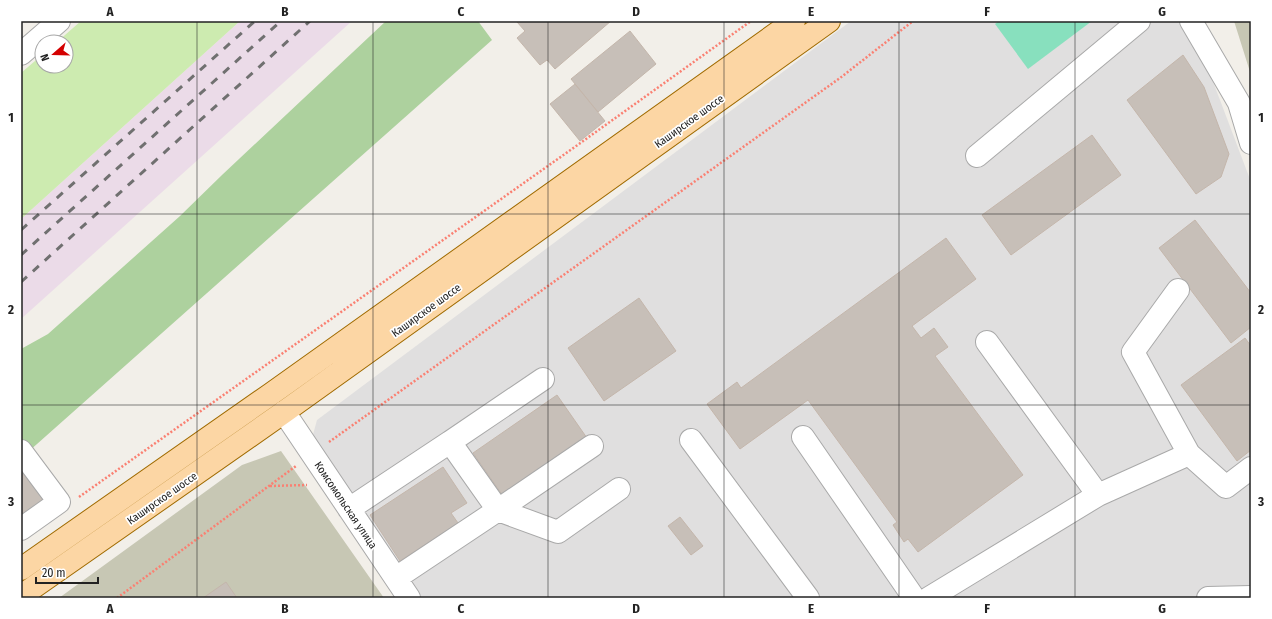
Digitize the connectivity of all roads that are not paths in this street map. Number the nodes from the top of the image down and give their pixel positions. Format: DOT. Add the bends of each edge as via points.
graph roads {
  1 [pos="59,21"];
  2 [pos="794,21"];
  3 [pos="829,21"];
  4 [pos="1139,21"];
  5 [pos="1191,21"];
  6 [pos="23,49"];
  7 [pos="1251,143"];
  8 [pos="977,156"];
  9 [pos="1178,290"];
  10 [pos="987,342"];
  11 [pos="544,379"];
  12 [pos="284,412"];
  13 [pos="803,437"];
  14 [pos="691,440"];
  15 [pos="450,442"];
  16 [pos="592,446"];
  17 [pos="21,452"];
  18 [pos="1189,454"];
  19 [pos="1251,468"];
  20 [pos="619,489"];
  21 [pos="1098,495"];
  22 [pos="349,509"];
  23 [pos="498,510"];
  24 [pos="21,529"];
  25 [pos="21,569"];
  26 [pos="396,578"];
  27 [pos="21,596"];
  28 [pos="1251,597"];
  29 [pos="409,598"];
  30 [pos="808,598"];
  31 [pos="914,598"];
  32 [pos="929,598"];
  33 [pos="1208,598"];
  1 -- 6 [label="street"];
  2 -- 25 [label="main road, Каширское шоссе"];
  3 -- 12 [label="main road, Каширское шоссе"];
  4 -- 8 [label="street"];
  5 -- 7 [label="street" via="1239,103"];
  9 -- 18 [label="street" via="1132,352"];
  10 -- 21 [label="street"];
  11 -- 15 [label="street"];
  12 -- 22 [label="street, Комсомольская улица"];
  12 -- 27 [label="main road, Каширское шоссе"];
  13 -- 31 [label="street"];
  14 -- 30 [label="street"];
  15 -- 22 [label="street"];
  15 -- 23 [label="street"];
  16 -- 23 [label="street"];
  17 -- 24 [label="street" via="59,502"];
  18 -- 19 [label="street" via="1226,487"];
  18 -- 21 [label="street"];
  20 -- 23 [label="street" via="558,532"];
  21 -- 32 [label="street"];
  22 -- 26 [label="street, Комсомольская улица"];
  23 -- 26 [label="street"];
  26 -- 29 [label="street, Комсомольская улица"];
  28 -- 33 [label="street"];
}
